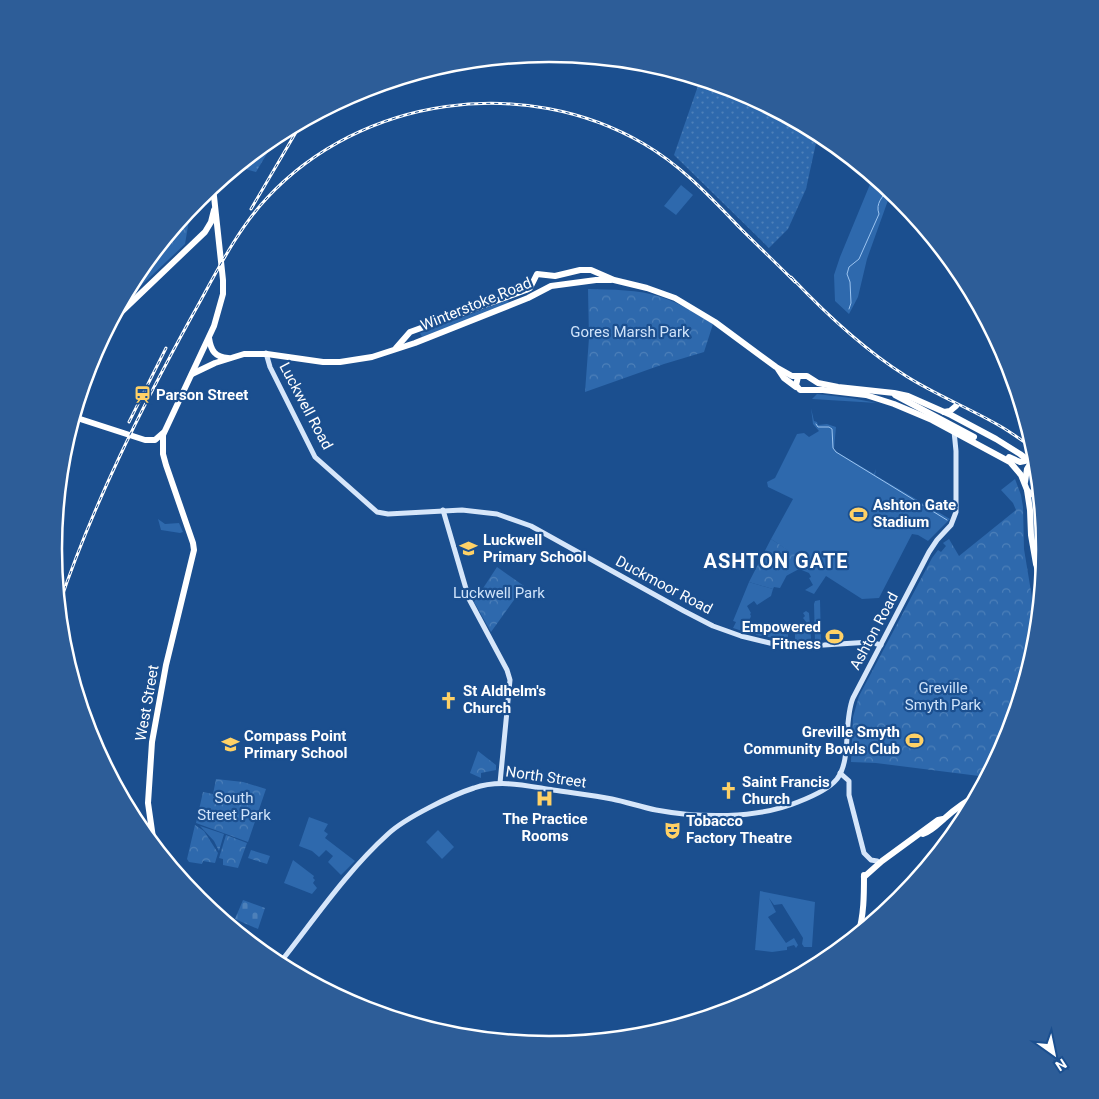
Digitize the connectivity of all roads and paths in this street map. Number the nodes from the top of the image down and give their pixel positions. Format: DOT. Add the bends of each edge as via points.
graph roads {
  1 [pos="214,196"];
  2 [pos="215,201"];
  3 [pos="205,232"];
  4 [pos="219,240"];
  5 [pos="594,272"];
  6 [pos="545,274"];
  7 [pos="614,280"];
  8 [pos="590,281"];
  9 [pos="533,282"];
  10 [pos="545,289"];
  11 [pos="130,303"];
  12 [pos="415,332"];
  13 [pos="209,338"];
  14 [pos="412,341"];
  15 [pos="266,354"];
  16 [pos="229,358"];
  17 [pos="776,367"];
  18 [pos="192,374"];
  19 [pos="798,377"];
  20 [pos="811,380"];
  21 [pos="796,387"];
  22 [pos="809,390"];
  23 [pos="874,391"];
  24 [pos="886,392"];
  25 [pos="876,398"];
  26 [pos="883,400"];
  27 [pos="956,406"];
  28 [pos="882,408"];
  29 [pos="943,412"];
  30 [pos="80,419"];
  31 [pos="954,431"];
  32 [pos="164,432"];
  33 [pos="969,439"];
  34 [pos="151,441"];
  35 [pos="956,451"];
  36 [pos="163,454"];
  37 [pos="1028,460"];
  38 [pos="1010,462"];
  39 [pos="1028,462"];
  40 [pos="1025,464"];
  41 [pos="1026,486"];
  42 [pos="1033,495"];
  43 [pos="443,510"];
  44 [pos="1030,522"];
  45 [pos="1036,561"];
  46 [pos="881,646"];
  47 [pos="840,773"];
  48 [pos="500,783"];
  49 [pos="963,805"];
  50 [pos="152,830"];
  51 [pos="880,861"];
  52 [pos="861,924"];
  53 [pos="284,957"];
  1 -- 2 [label="highway"];
  2 -- 3 [label="highway" via="211,222"];
  2 -- 4 [label="highway"];
  3 -- 4 [label="highway" via="213,230"];
  3 -- 11 [label="highway"];
  4 -- 13 [label="highway" via="223,294"];
  5 -- 6 [label="highway, Winterstoke Road" via="583,269 559,275"];
  5 -- 7 [label="highway, Winterstoke Road"];
  5 -- 8 [label="highway"];
  6 -- 9 [label="highway, Winterstoke Road" via="537,274"];
  6 -- 10 [label="highway, Winterstoke Road" via="549,280"];
  7 -- 8 [label="highway, Winterstoke Road"];
  7 -- 17 [label="highway, Winterstoke Road" via="647,288 694,308"];
  8 -- 10 [label="highway, Winterstoke Road"];
  9 -- 10 [label="highway, Winterstoke Road" via="536,288"];
  9 -- 12 [label="highway, Winterstoke Road" via="522,292"];
  10 -- 14 [label="highway, Winterstoke Road"];
  12 -- 14 [label="highway, Winterstoke Road" via="410,332"];
  12 -- 14 [label="highway, Winterstoke Road" via="419,336"];
  13 -- 16 [label="highway" via="216,355"];
  13 -- 18 [label="highway"];
  14 -- 15 [label="highway, Winterstoke Road" via="372,356 340,362"];
  15 -- 16 [label="highway, Winterstoke Road"];
  15 -- 43 [label="street, Luckwell Road" via="316,457 370,507 384,514"];
  16 -- 18 [label="highway, Winterstoke Road"];
  17 -- 19 [label="highway, Winterstoke Road"];
  17 -- 21 [label="highway, Winterstoke Road"];
  18 -- 32 [label="highway"];
  19 -- 20 [label="highway" via="807,376"];
  19 -- 21 [label="highway"];
  20 -- 22 [label="highway"];
  20 -- 23 [label="highway"];
  21 -- 22 [label="highway" via="802,391"];
  22 -- 25 [label="highway"];
  23 -- 24 [label="highway"];
  23 -- 26 [label="highway"];
  24 -- 29 [label="highway" via="908,396"];
  24 -- 40 [label="highway"];
  25 -- 26 [label="highway"];
  25 -- 28 [label="highway"];
  26 -- 31 [label="highway"];
  27 -- 29 [label="highway"];
  29 -- 37 [label="highway" via="996,439"];
  30 -- 34 [label="highway"];
  31 -- 33 [label="highway"];
  31 -- 35 [label="street"];
  32 -- 34 [label="highway"];
  32 -- 36 [label="highway, West Street"];
  33 -- 35 [label="street" via="959,444"];
  33 -- 38 [label="highway"];
  34 -- 36 [label="highway, West Street"];
  35 -- 46 [label="street, Ashton Road" via="956,512 952,523 929,552"];
  36 -- 50 [label="highway, West Street" via="190,536 190,568 166,665 152,742 148,803"];
  38 -- 41 [label="highway"];
  38 -- 44 [label="highway" via="1021,483"];
  39 -- 40 [label="highway"];
  40 -- 41 [label="highway"];
  41 -- 42 [label="main road"];
  41 -- 44 [label="highway"];
  43 -- 46 [label="street, Duckmoor Road" via="484,512 524,523 713,626 740,636 788,645 870,642"];
  43 -- 48 [label="street" via="469,600 510,680"];
  44 -- 45 [label="highway"];
  46 -- 47 [label="street, Ashton Road" via="850,706"];
  47 -- 48 [label="street, North Street" via="826,788 793,804 760,812 724,815 663,811 610,799"];
  47 -- 51 [label="street" via="848,780 864,853 871,860"];
  48 -- 53 [label="street, North Street" via="476,787 455,796 388,834 340,885"];
  49 -- 51 [label="highway"];
  51 -- 52 [label="highway" via="864,877"];
}
